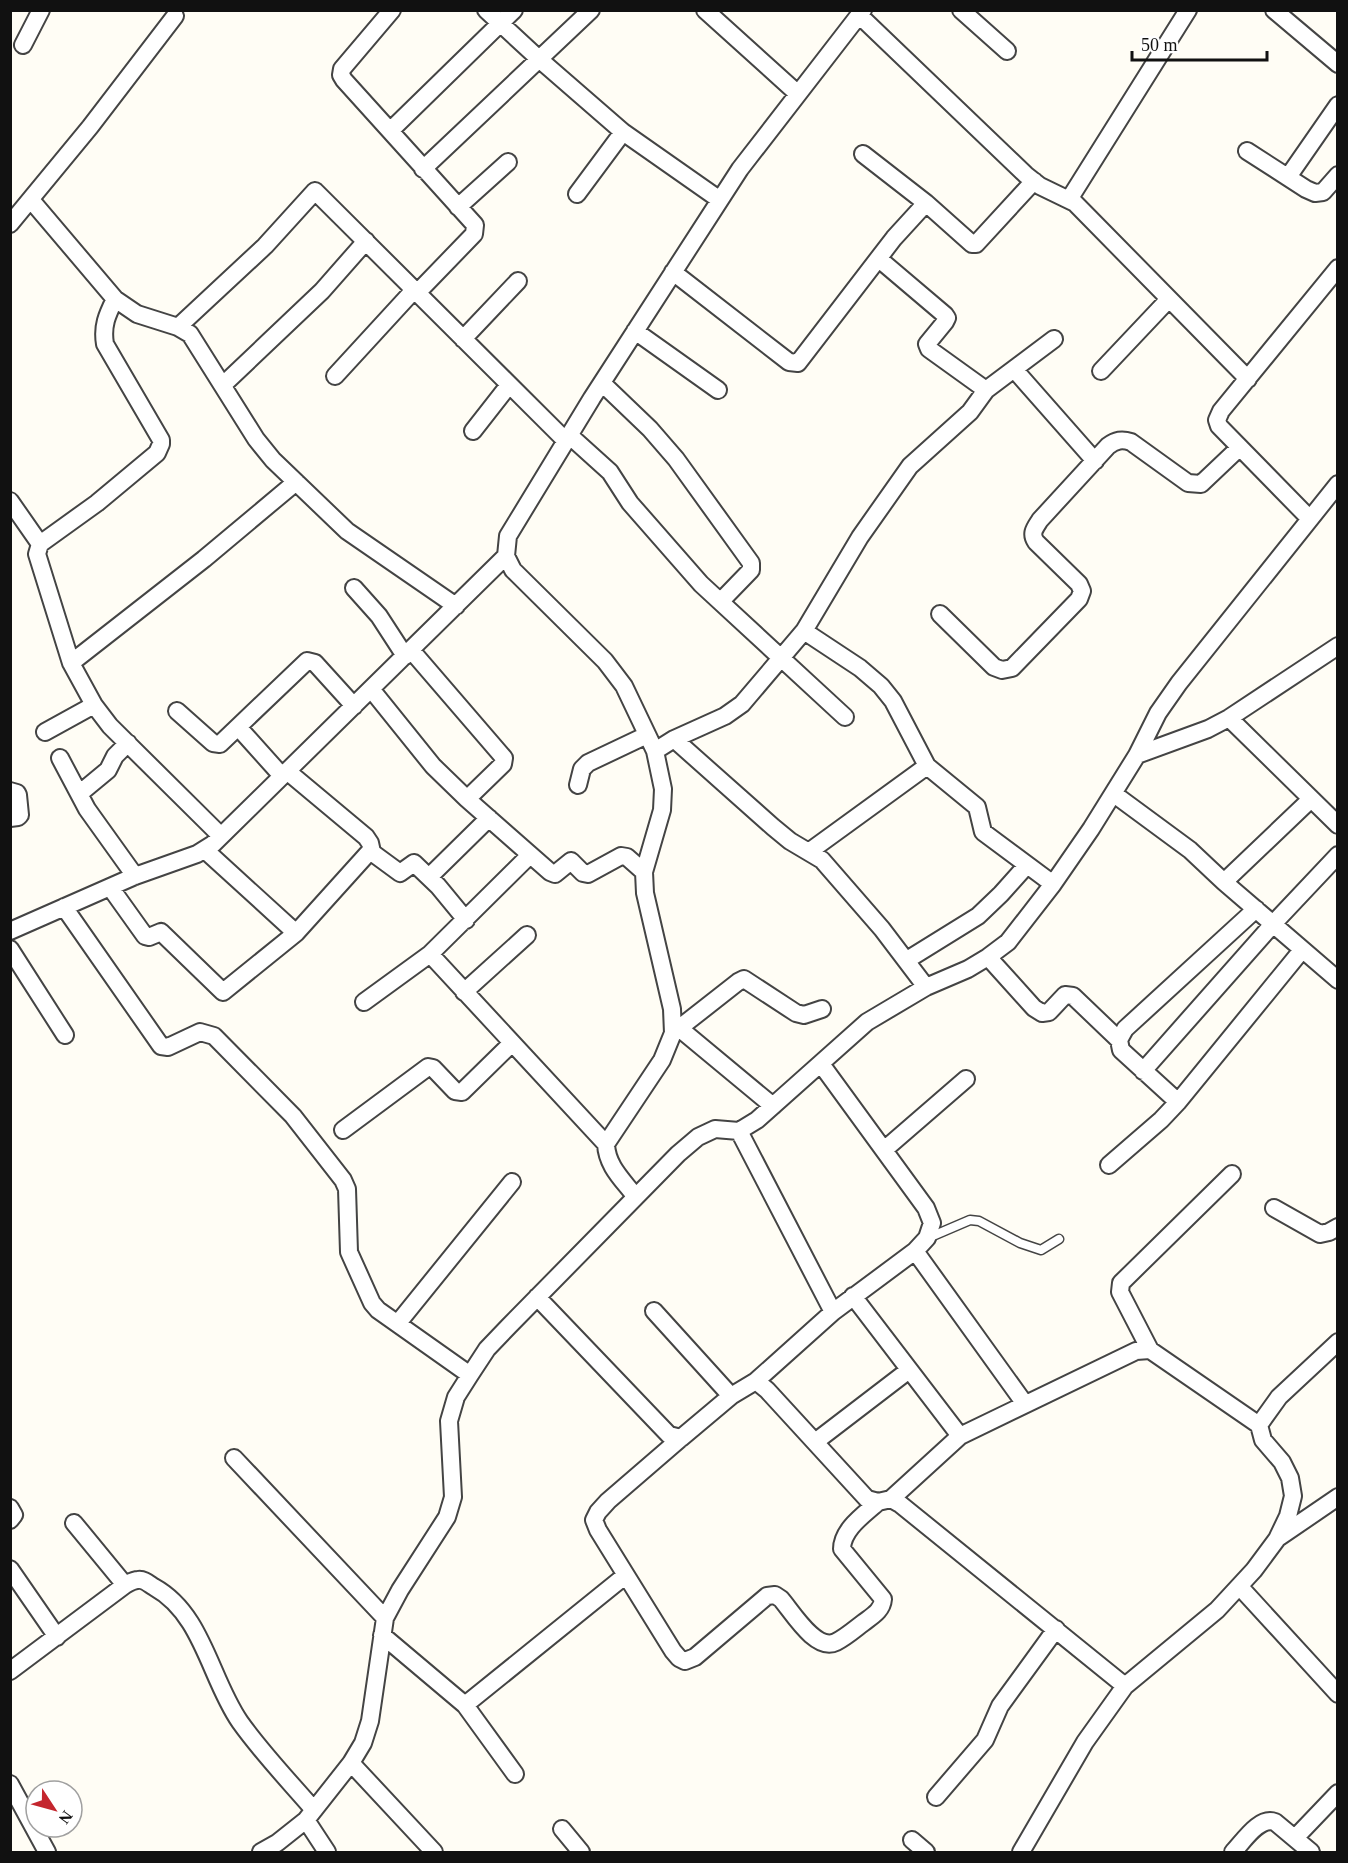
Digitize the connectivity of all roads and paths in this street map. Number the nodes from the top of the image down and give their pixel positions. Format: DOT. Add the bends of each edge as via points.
graph roads {
  1 [pos="41,10"];
  2 [pos="392,10"];
  3 [pos="486,10"];
  4 [pos="514,10"];
  5 [pos="591,10"];
  6 [pos="705,10"];
  7 [pos="961,10"];
  8 [pos="1188,10"];
  9 [pos="1274,10"];
  10 [pos="861,13"];
  11 [pos="175,16"];
  12 [pos="501,24"];
  13 [pos="23,45"];
  14 [pos="1007,51"];
  15 [pos="539,59"];
  16 [pos="1338,64"];
  17 [pos="798,94"];
  18 [pos="1338,105"];
  19 [pos="391,130"];
  20 [pos="623,132"];
  21 [pos="1247,151"];
  22 [pos="863,154"];
  23 [pos="508,162"];
  24 [pos="423,169"];
  25 [pos="1338,175"];
  26 [pos="1288,177"];
  27 [pos="1034,181"];
  28 [pos="577,194"];
  29 [pos="31,200"];
  30 [pos="720,200"];
  31 [pos="1072,202"];
  32 [pos="926,203"];
  33 [pos="458,207"];
  34 [pos="10,224"];
  35 [pos="366,241"];
  36 [pos="879,259"];
  37 [pos="1338,268"];
  38 [pos="673,272"];
  39 [pos="518,281"];
  40 [pos="415,292"];
  41 [pos="115,299"];
  42 [pos="1169,299"];
  43 [pos="178,327"];
  44 [pos="635,331"];
  45 [pos="463,339"];
  46 [pos="1054,339"];
  47 [pos="1014,369"];
  48 [pos="1101,371"];
  49 [pos="335,376"];
  50 [pos="1248,379"];
  51 [pos="602,383"];
  52 [pos="223,385"];
  53 [pos="509,385"];
  54 [pos="718,390"];
  55 [pos="986,390"];
  56 [pos="473,431"];
  57 [pos="568,438"];
  58 [pos="1239,448"];
  59 [pos="1095,460"];
  60 [pos="296,482"];
  61 [pos="1338,484"];
  62 [pos="10,501"];
  63 [pos="1310,519"];
  64 [pos="40,544"];
  65 [pos="506,556"];
  66 [pos="354,588"];
  67 [pos="721,601"];
  68 [pos="456,606"];
  69 [pos="940,614"];
  70 [pos="804,631"];
  71 [pos="1338,646"];
  72 [pos="408,653"];
  73 [pos="782,657"];
  74 [pos="71,663"];
  75 [pos="371,689"];
  76 [pos="94,705"];
  77 [pos="354,706"];
  78 [pos="177,711"];
  79 [pos="845,717"];
  80 [pos="1229,718"];
  81 [pos="238,727"];
  82 [pos="45,732"];
  83 [pos="647,735"];
  84 [pos="674,739"];
  85 [pos="128,743"];
  86 [pos="655,751"];
  87 [pos="1137,755"];
  88 [pos="60,758"];
  89 [pos="927,766"];
  90 [pos="285,774"];
  91 [pos="578,785"];
  92 [pos="10,791"];
  93 [pos="79,794"];
  94 [pos="1114,794"];
  95 [pos="467,799"];
  96 [pos="1310,800"];
  97 [pos="10,818"];
  98 [pos="489,818"];
  99 [pos="1338,825"];
  100 [pos="221,837"];
  101 [pos="205,850"];
  102 [pos="810,851"];
  103 [pos="372,852"];
  104 [pos="530,855"];
  105 [pos="1338,855"];
  106 [pos="1027,865"];
  107 [pos="644,872"];
  108 [pos="135,876"];
  109 [pos="429,877"];
  110 [pos="1224,882"];
  111 [pos="1053,884"];
  112 [pos="110,887"];
  113 [pos="64,907"];
  114 [pos="1256,909"];
  115 [pos="466,921"];
  116 [pos="1273,924"];
  117 [pos="10,931"];
  118 [pos="296,933"];
  119 [pos="527,935"];
  120 [pos="10,949"];
  121 [pos="1302,950"];
  122 [pos="430,954"];
  123 [pos="988,957"];
  124 [pos="907,960"];
  125 [pos="1338,980"];
  126 [pos="926,987"];
  127 [pos="464,992"];
  128 [pos="364,1002"];
  129 [pos="822,1009"];
  130 [pos="676,1031"];
  131 [pos="65,1035"];
  132 [pos="1119,1040"];
  133 [pos="511,1044"];
  134 [pos="821,1064"];
  135 [pos="1143,1071"];
  136 [pos="966,1079"];
  137 [pos="1178,1102"];
  138 [pos="773,1106"];
  139 [pos="344,1130"];
  140 [pos="739,1131"];
  141 [pos="606,1144"];
  142 [pos="884,1150"];
  143 [pos="1109,1165"];
  144 [pos="1232,1174"];
  145 [pos="512,1182"];
  146 [pos="635,1196"];
  147 [pos="1274,1208"];
  148 [pos="1338,1227"];
  149 [pos="927,1238"];
  150 [pos="1059,1239"];
  151 [pos="915,1251"];
  152 [pos="853,1296"];
  153 [pos="537,1298"];
  154 [pos="654,1311"];
  155 [pos="834,1312"];
  156 [pos="398,1323"];
  157 [pos="1338,1342"];
  158 [pos="1150,1350"];
  159 [pos="909,1370"];
  160 [pos="470,1375"];
  161 [pos="756,1381"];
  162 [pos="731,1396"];
  163 [pos="1025,1404"];
  164 [pos="1259,1425"];
  165 [pos="960,1436"];
  166 [pos="681,1438"];
  167 [pos="815,1442"];
  168 [pos="234,1458"];
  169 [pos="1338,1497"];
  170 [pos="885,1500"];
  171 [pos="10,1508"];
  172 [pos="10,1520"];
  173 [pos="74,1523"];
  174 [pos="1277,1539"];
  175 [pos="10,1569"];
  176 [pos="626,1575"];
  177 [pos="125,1585"];
  178 [pos="1240,1587"];
  179 [pos="385,1617"];
  180 [pos="1056,1629"];
  181 [pos="382,1635"];
  182 [pos="57,1637"];
  183 [pos="10,1671"];
  184 [pos="1125,1686"];
  185 [pos="1338,1694"];
  186 [pos="465,1706"];
  187 [pos="351,1762"];
  188 [pos="515,1774"];
  189 [pos="10,1784"];
  190 [pos="936,1797"];
  191 [pos="1335,1801"];
  192 [pos="310,1815"];
  193 [pos="562,1829"];
  194 [pos="1294,1838"];
  195 [pos="912,1840"];
  196 [pos="47,1852"];
  197 [pos="261,1852"];
  198 [pos="327,1852"];
  199 [pos="434,1852"];
  200 [pos="581,1852"];
  201 [pos="926,1852"];
  202 [pos="1021,1852"];
  203 [pos="1233,1852"];
  204 [pos="1311,1852"];
  1 -- 13 [label="street"];
  2 -- 19 [label="street" via="341,75"];
  3 -- 12 [label="street"];
  4 -- 12 [label="street"];
  5 -- 15 [label="street"];
  6 -- 17 [label="street"];
  7 -- 14 [label="street"];
  8 -- 31 [label="street" via="1071,195"];
  9 -- 16 [label="street"];
  10 -- 17 [label="street"];
  10 -- 27 [label="street"];
  11 -- 29 [label="street"];
  12 -- 15 [label="street"];
  12 -- 19 [label="street"];
  15 -- 20 [label="street"];
  15 -- 24 [label="street"];
  17 -- 30 [label="street"];
  18 -- 26 [label="street"];
  19 -- 24 [label="street"];
  20 -- 28 [label="street"];
  20 -- 30 [label="street"];
  21 -- 26 [label="street"];
  22 -- 32 [label="street"];
  23 -- 33 [label="street"];
  24 -- 33 [label="street"];
  25 -- 26 [label="street" via="1323,192 1316,193"];
  27 -- 31 [label="street"];
  27 -- 32 [label="street" via="976,244 968,242"];
  29 -- 34 [label="street"];
  29 -- 41 [label="street"];
  30 -- 38 [label="street"];
  31 -- 42 [label="street"];
  32 -- 36 [label="street"];
  33 -- 40 [label="street" via="475,225 474,234"];
  35 -- 40 [label="street"];
  35 -- 43 [label="street" via="315,190 265,246"];
  35 -- 52 [label="street" via="322,291"];
  36 -- 38 [label="street" via="798,363 789,362"];
  36 -- 55 [label="street" via="947,318 927,344 929,349"];
  37 -- 50 [label="street"];
  38 -- 44 [label="street"];
  39 -- 45 [label="street"];
  40 -- 45 [label="street"];
  40 -- 49 [label="street"];
  41 -- 43 [label="street" via="137,314"];
  41 -- 64 [label="street" via="104,321 105,344 161,444 156,453 97,503"];
  42 -- 48 [label="street"];
  42 -- 50 [label="street"];
  43 -- 52 [label="street" via="190,334"];
  44 -- 51 [label="street"];
  44 -- 54 [label="street"];
  45 -- 53 [label="street"];
  46 -- 47 [label="street"];
  47 -- 55 [label="street"];
  47 -- 59 [label="street"];
  50 -- 58 [label="street" via="1218,420"];
  51 -- 57 [label="street"];
  51 -- 67 [label="street" via="676,459 751,563 751,570"];
  52 -- 60 [label="street" via="256,439"];
  53 -- 56 [label="street"];
  53 -- 57 [label="street"];
  55 -- 70 [label="street" via="970,412 900,478"];
  57 -- 65 [label="street" via="508,536"];
  57 -- 67 [label="street" via="610,472 630,503"];
  58 -- 59 [label="street" via="1201,484 1194,485 1124,439 1108,446"];
  58 -- 63 [label="street"];
  59 -- 69 [label="street" via="1040,520 1032,537 1079,584 1079,599 1012,668 994,667"];
  60 -- 68 [label="street" via="356,538"];
  60 -- 74 [label="street"];
  61 -- 63 [label="street"];
  62 -- 64 [label="street"];
  63 -- 87 [label="street" via="1179,683 1158,713"];
  64 -- 74 [label="street" via="37,554"];
  65 -- 68 [label="street"];
  65 -- 83 [label="street" via="513,570 605,662 624,687"];
  66 -- 72 [label="street"];
  67 -- 73 [label="street"];
  68 -- 72 [label="street"];
  70 -- 73 [label="street"];
  70 -- 89 [label="street" via="881,686"];
  71 -- 80 [label="street"];
  72 -- 75 [label="street"];
  72 -- 95 [label="street" via="504,759"];
  73 -- 79 [label="street"];
  73 -- 84 [label="street" via="742,704"];
  74 -- 76 [label="street"];
  75 -- 77 [label="street"];
  75 -- 95 [label="street" via="433,766"];
  76 -- 82 [label="street"];
  76 -- 85 [label="street"];
  77 -- 81 [label="street" via="315,663 307,661"];
  77 -- 90 [label="street"];
  78 -- 81 [label="street" via="217,744"];
  80 -- 87 [label="street"];
  80 -- 96 [label="street"];
  81 -- 90 [label="street"];
  83 -- 86 [label="street"];
  83 -- 91 [label="street" via="588,763"];
  84 -- 86 [label="street"];
  84 -- 102 [label="street" via="790,841"];
  85 -- 93 [label="street" via="108,770"];
  85 -- 100 [label="street"];
  86 -- 107 [label="street" via="663,789 662,810"];
  87 -- 94 [label="street"];
  88 -- 93 [label="street"];
  89 -- 102 [label="street"];
  89 -- 106 [label="street" via="976,807 983,832"];
  90 -- 100 [label="street"];
  90 -- 103 [label="street" via="366,837"];
  92 -- 97 [label="street" via="18,795 20,814"];
  93 -- 108 [label="street"];
  94 -- 110 [label="street" via="1173,836"];
  94 -- 111 [label="street"];
  95 -- 98 [label="street"];
  96 -- 99 [label="street"];
  96 -- 110 [label="street"];
  98 -- 104 [label="street"];
  98 -- 109 [label="street"];
  100 -- 101 [label="street"];
  101 -- 108 [label="street"];
  101 -- 118 [label="street"];
  102 -- 124 [label="street"];
  103 -- 109 [label="street" via="397,873 414,863"];
  103 -- 118 [label="street"];
  104 -- 107 [label="street" via="553,874 572,861 588,874 621,856"];
  104 -- 115 [label="street"];
  105 -- 116 [label="street"];
  106 -- 111 [label="street"];
  106 -- 124 [label="street" via="978,916"];
  107 -- 130 [label="street" via="645,893"];
  108 -- 112 [label="street"];
  109 -- 115 [label="street"];
  110 -- 114 [label="street"];
  111 -- 123 [label="street" via="1008,942"];
  112 -- 113 [label="street"];
  112 -- 118 [label="street" via="145,936 161,932 223,992"];
  113 -- 117 [label="street"];
  113 -- 156 [label="street" via="161,1046 168,1047 200,1032 213,1036 293,1116 343,1180 347,1189 349,1252 372,1303"];
  114 -- 116 [label="street"];
  114 -- 132 [label="street" via="1125,1029"];
  115 -- 122 [label="street"];
  116 -- 121 [label="street"];
  116 -- 135 [label="street"];
  119 -- 127 [label="street"];
  120 -- 131 [label="street"];
  121 -- 125 [label="street"];
  121 -- 137 [label="street"];
  122 -- 127 [label="street"];
  122 -- 128 [label="street"];
  123 -- 126 [label="street"];
  123 -- 132 [label="street" via="1041,1013 1049,1012 1065,995 1073,996"];
  124 -- 126 [label="street"];
  126 -- 134 [label="street" via="867,1022"];
  127 -- 133 [label="street"];
  129 -- 130 [label="street" via="804,1015 796,1013 744,979"];
  130 -- 138 [label="street"];
  130 -- 141 [label="street" via="662,1060"];
  132 -- 135 [label="street" via="1121,1050"];
  133 -- 139 [label="street" via="462,1092 455,1091 428,1067"];
  133 -- 141 [label="street"];
  134 -- 138 [label="street"];
  134 -- 142 [label="street"];
  135 -- 137 [label="street"];
  136 -- 142 [label="street"];
  137 -- 143 [label="street"];
  138 -- 140 [label="street"];
  140 -- 146 [label="street" via="716,1130 698,1137"];
  140 -- 155 [label="street"];
  141 -- 146 [label="street" via="612,1167"];
  142 -- 149 [label="street" via="926,1208 932,1223"];
  144 -- 158 [label="street" via="1121,1283 1120,1292"];
  145 -- 156 [label="street"];
  146 -- 153 [label="street"];
  147 -- 148 [label="street" via="1320,1234"];
  149 -- 150 [label="lane" via="970,1220 1041,1250"];
  149 -- 151 [label="street"];
  151 -- 152 [label="street"];
  151 -- 163 [label="street"];
  152 -- 155 [label="street"];
  152 -- 159 [label="street"];
  153 -- 160 [label="street" via="488,1349"];
  153 -- 166 [label="street" via="657,1424 669,1435"];
  154 -- 162 [label="street"];
  155 -- 161 [label="street"];
  156 -- 160 [label="street"];
  157 -- 164 [label="street" via="1280,1397"];
  158 -- 163 [label="street" via="1136,1351"];
  158 -- 164 [label="street"];
  159 -- 165 [label="street"];
  159 -- 167 [label="street"];
  160 -- 179 [label="street" via="456,1397 449,1421 453,1497 447,1517"];
  161 -- 162 [label="street"];
  161 -- 167 [label="street"];
  162 -- 166 [label="street"];
  163 -- 165 [label="street"];
  164 -- 174 [label="street" via="1263,1440 1290,1478 1293,1496"];
  165 -- 170 [label="street"];
  166 -- 176 [label="street" via="608,1502 594,1520"];
  167 -- 170 [label="street" via="867,1499"];
  168 -- 179 [label="street"];
  169 -- 174 [label="street"];
  170 -- 176 [label="street" via="848,1530 842,1540 842,1549 879,1592 883,1606 837,1642 828,1644 813,1637 775,1595 767,1596 694,1657 685,1660 673,1651"];
  170 -- 180 [label="street" via="900,1504"];
  171 -- 172 [label="street" via="14,1515"];
  173 -- 177 [label="street"];
  174 -- 178 [label="street"];
  175 -- 182 [label="street"];
  176 -- 186 [label="street"];
  177 -- 182 [label="street"];
  177 -- 192 [label="street" via="143,1580 176,1605 194,1629 239,1721"];
  178 -- 184 [label="street"];
  178 -- 185 [label="street"];
  179 -- 181 [label="street"];
  180 -- 184 [label="street"];
  180 -- 190 [label="street" via="1000,1706 985,1740"];
  181 -- 186 [label="street"];
  181 -- 187 [label="street" via="370,1721"];
  182 -- 183 [label="street"];
  184 -- 202 [label="street" via="1085,1742"];
  186 -- 188 [label="street"];
  187 -- 192 [label="street"];
  187 -- 199 [label="street"];
  189 -- 196 [label="street"];
  191 -- 194 [label="street"];
  192 -- 197 [label="street" via="277,1844"];
  192 -- 198 [label="street"];
  193 -- 200 [label="street"];
  194 -- 203 [label="street" via="1269,1820 1262,1822"];
  194 -- 204 [label="street"];
  195 -- 201 [label="street"];
}
